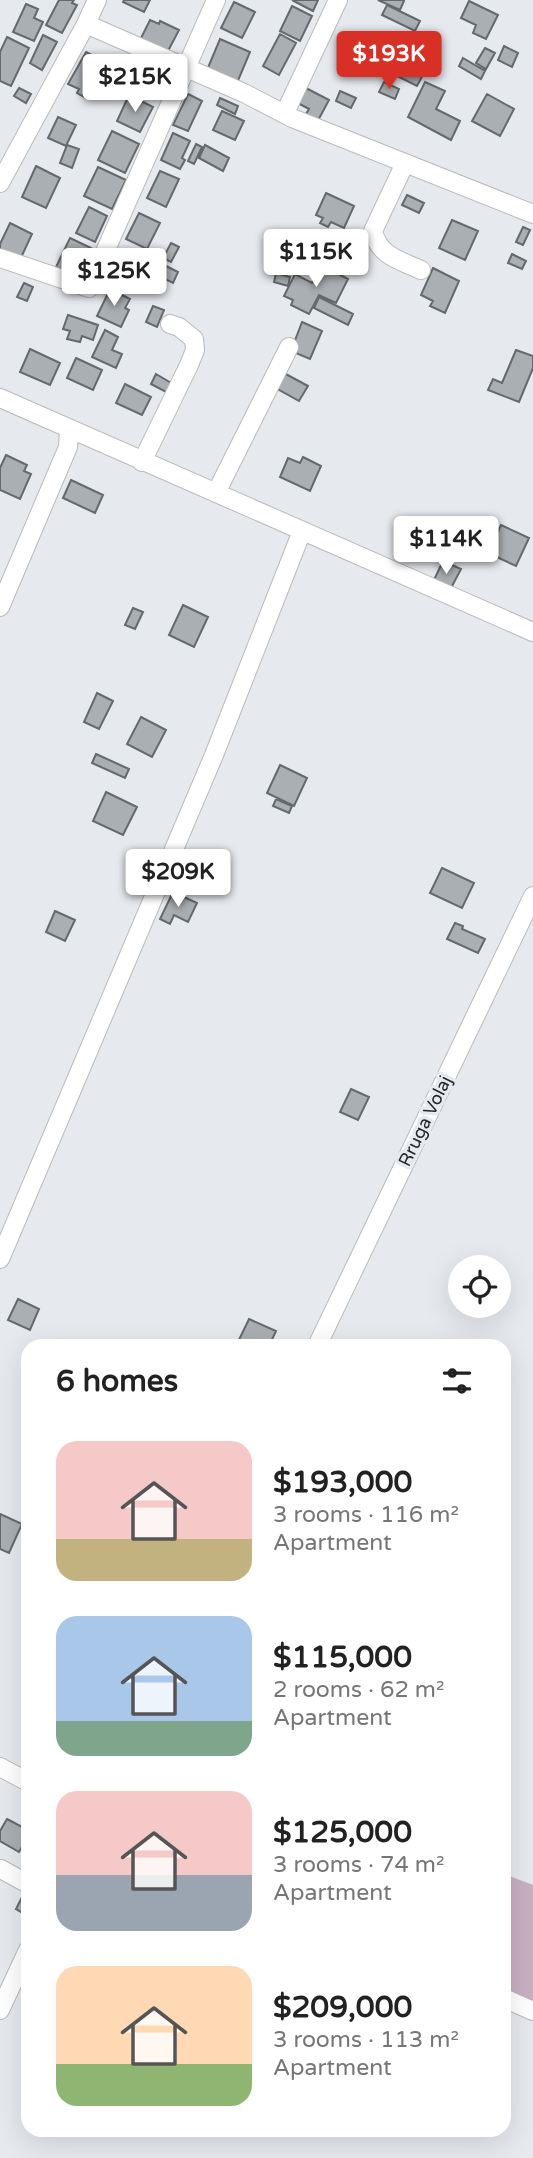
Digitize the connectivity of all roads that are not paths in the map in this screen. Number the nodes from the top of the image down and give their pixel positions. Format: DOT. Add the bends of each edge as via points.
graph roads {
  1 [pos="97,0"];
  2 [pos="216,0"];
  3 [pos="338,0"];
  4 [pos="86,24"];
  5 [pos="187,68"];
  6 [pos="285,113"];
  7 [pos="405,163"];
  8 [pos="0,183"];
  9 [pos="533,214"];
  10 [pos="0,258"];
  11 [pos="421,270"];
  12 [pos="170,324"];
  13 [pos="289,347"];
  14 [pos="0,398"];
  15 [pos="69,430"];
  16 [pos="142,462"];
  17 [pos="216,493"];
  18 [pos="302,531"];
  19 [pos="0,607"];
  20 [pos="533,632"];
  21 [pos="533,896"];
  22 [pos="0,1259"];
  23 [pos="320,1339"];
  24 [pos="0,1768"];
  25 [pos="21,1778"];
  26 [pos="1,1870"];
  27 [pos="21,1880"];
  28 [pos="21,1966"];
  29 [pos="511,2001"];
  30 [pos="0,2010"];
  31 [pos="533,2011"];
  1 -- 4 [label="street"];
  2 -- 5 [label="street"];
  3 -- 6 [label="street"];
  4 -- 5 [label="street"];
  4 -- 8 [label="street"];
  5 -- 6 [label="street"];
  5 -- 10 [label="street" via="89,288"];
  6 -- 7 [label="street"];
  7 -- 9 [label="street"];
  7 -- 11 [label="street" via="373,231 387,255"];
  12 -- 16 [label="street" via="194,339 195,350"];
  13 -- 17 [label="street"];
  14 -- 15 [label="street"];
  15 -- 16 [label="street"];
  15 -- 19 [label="street" via="68,447"];
  16 -- 17 [label="street"];
  17 -- 18 [label="street"];
  18 -- 20 [label="street"];
  18 -- 22 [label="street" via="215,755"];
  21 -- 23 [label="street, Rruga Volaj"];
  24 -- 25 [label="street"];
  26 -- 27 [label="street"];
  28 -- 30 [label="street"];
  29 -- 31 [label="street"];
}
